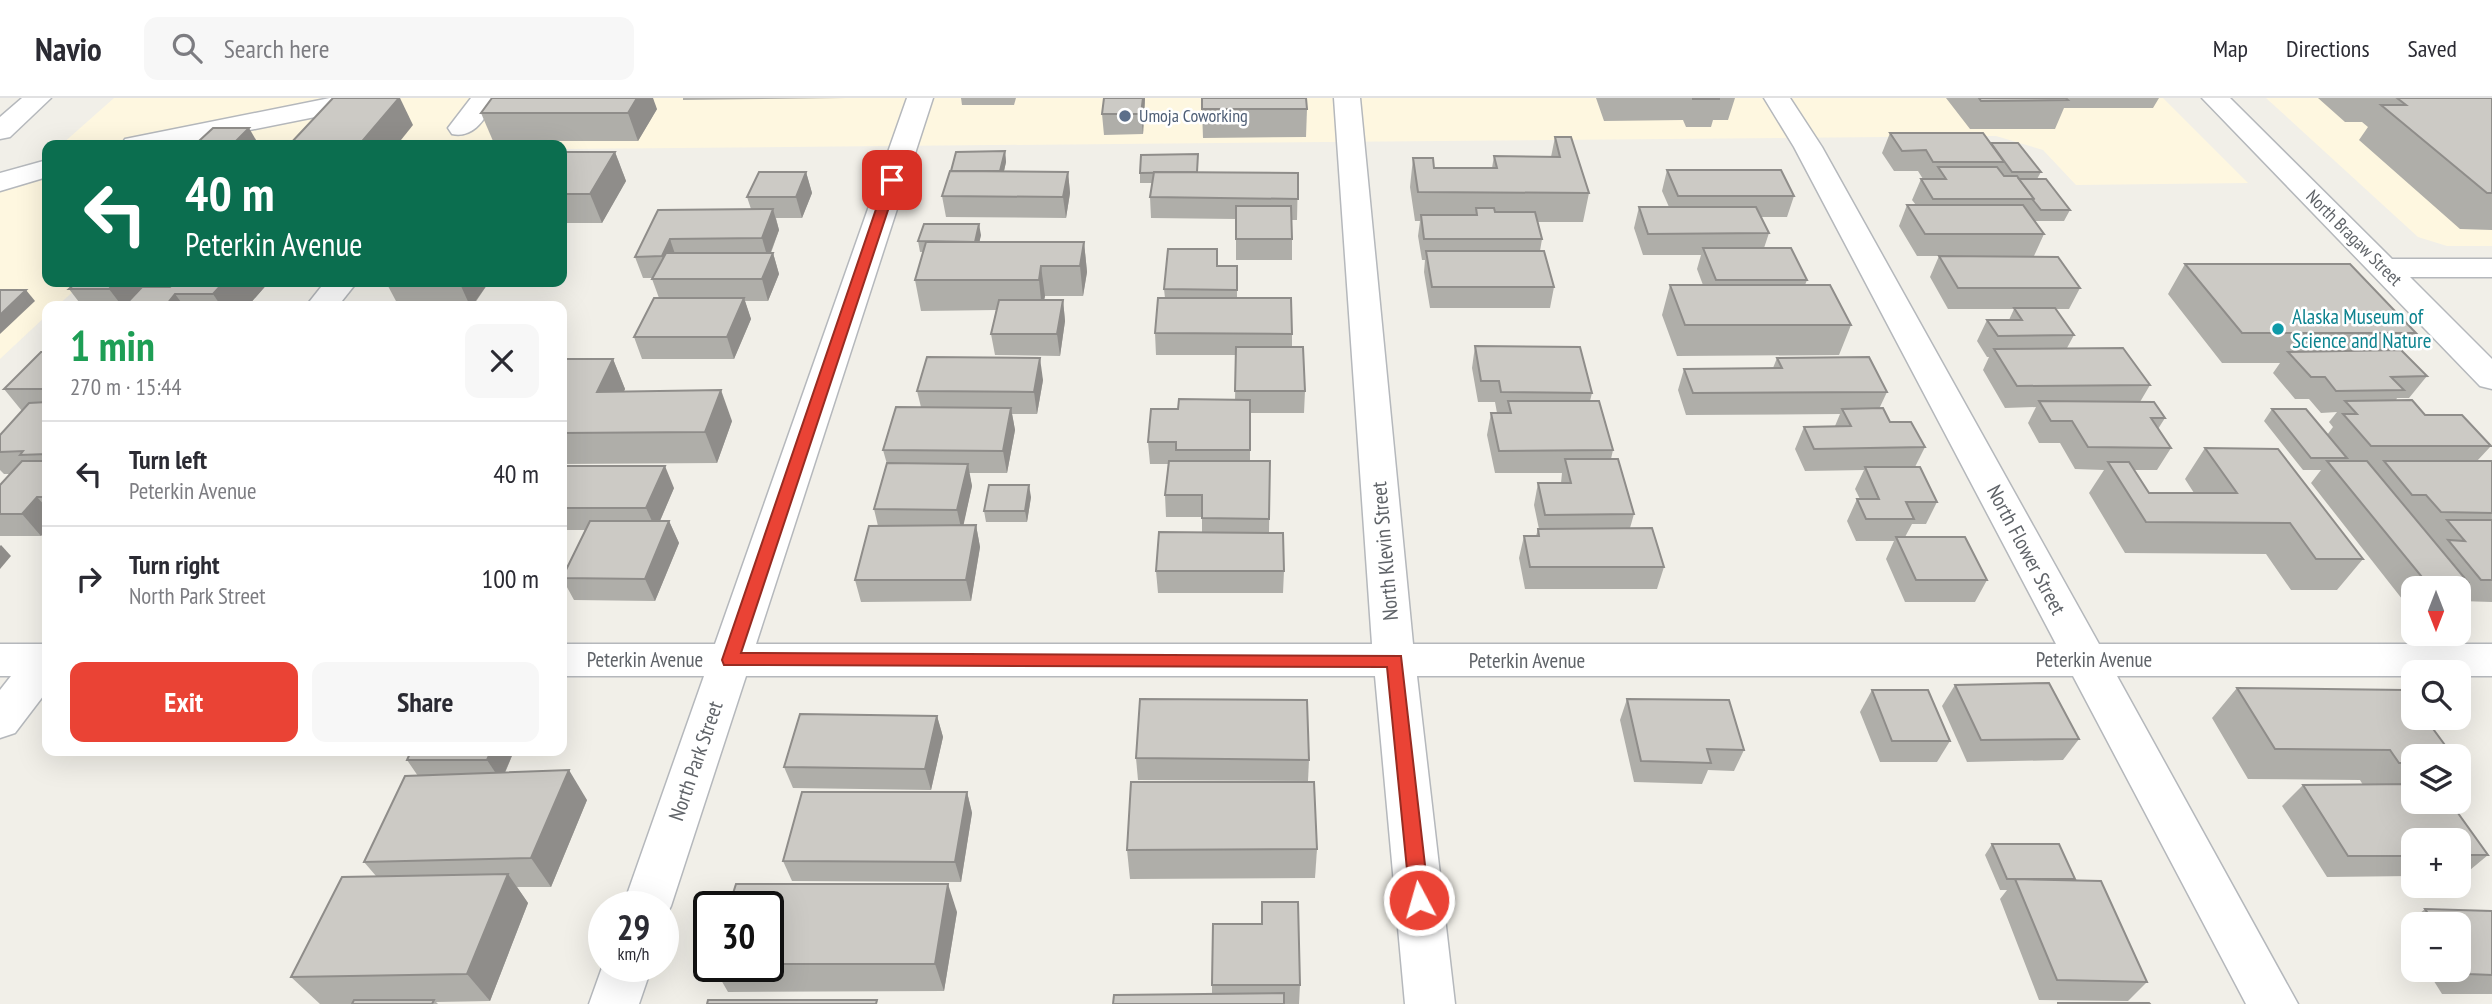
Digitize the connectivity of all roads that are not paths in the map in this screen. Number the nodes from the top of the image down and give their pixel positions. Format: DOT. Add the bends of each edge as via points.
graph roads {
  1 [pos="38,98"];
  2 [pos="370,98"];
  3 [pos="485,98"];
  4 [pos="920,98"];
  5 [pos="1348,98"];
  6 [pos="1777,98"];
  7 [pos="2215,98"];
  8 [pos="462,128"];
  9 [pos="0,131"];
  10 [pos="160,140"];
  11 [pos="42,169"];
  12 [pos="0,182"];
  13 [pos="2383,268"];
  14 [pos="2492,268"];
  15 [pos="337,287"];
  16 [pos="326,301"];
  17 [pos="2492,379"];
  18 [pos="2086,659"];
  19 [pos="0,660"];
  20 [pos="42,660"];
  21 [pos="567,660"];
  22 [pos="730,660"];
  23 [pos="2492,660"];
  24 [pos="1395,661"];
  25 [pos="42,666"];
  26 [pos="0,721"];
  27 [pos="652,891"];
  28 [pos="622,982"];
  29 [pos="614,1004"];
  30 [pos="1430,1004"];
  31 [pos="2273,1004"];
  1 -- 9 [label="street"];
  2 -- 10 [label="street"];
  3 -- 8 [label="street"];
  4 -- 22 [label="street, North Park Street"];
  5 -- 24 [label="street, North Klevin Street"];
  6 -- 18 [label="street, North Flower Street" via="1808,147"];
  7 -- 13 [label="street, North Bragaw Street"];
  11 -- 12 [label="street"];
  13 -- 14 [label="street"];
  13 -- 17 [label="street, North Bragaw Street"];
  15 -- 16 [label="street"];
  18 -- 23 [label="street, Peterkin Avenue"];
  18 -- 24 [label="street, Peterkin Avenue"];
  18 -- 31 [label="street, North Flower Street"];
  19 -- 20 [label="street"];
  21 -- 22 [label="street, Peterkin Avenue"];
  22 -- 24 [label="street, Peterkin Avenue"];
  22 -- 27 [label="street, North Park Street"];
  24 -- 30 [label="street, North Klevin Street"];
  25 -- 26 [label="street"];
  28 -- 29 [label="street"];
}
